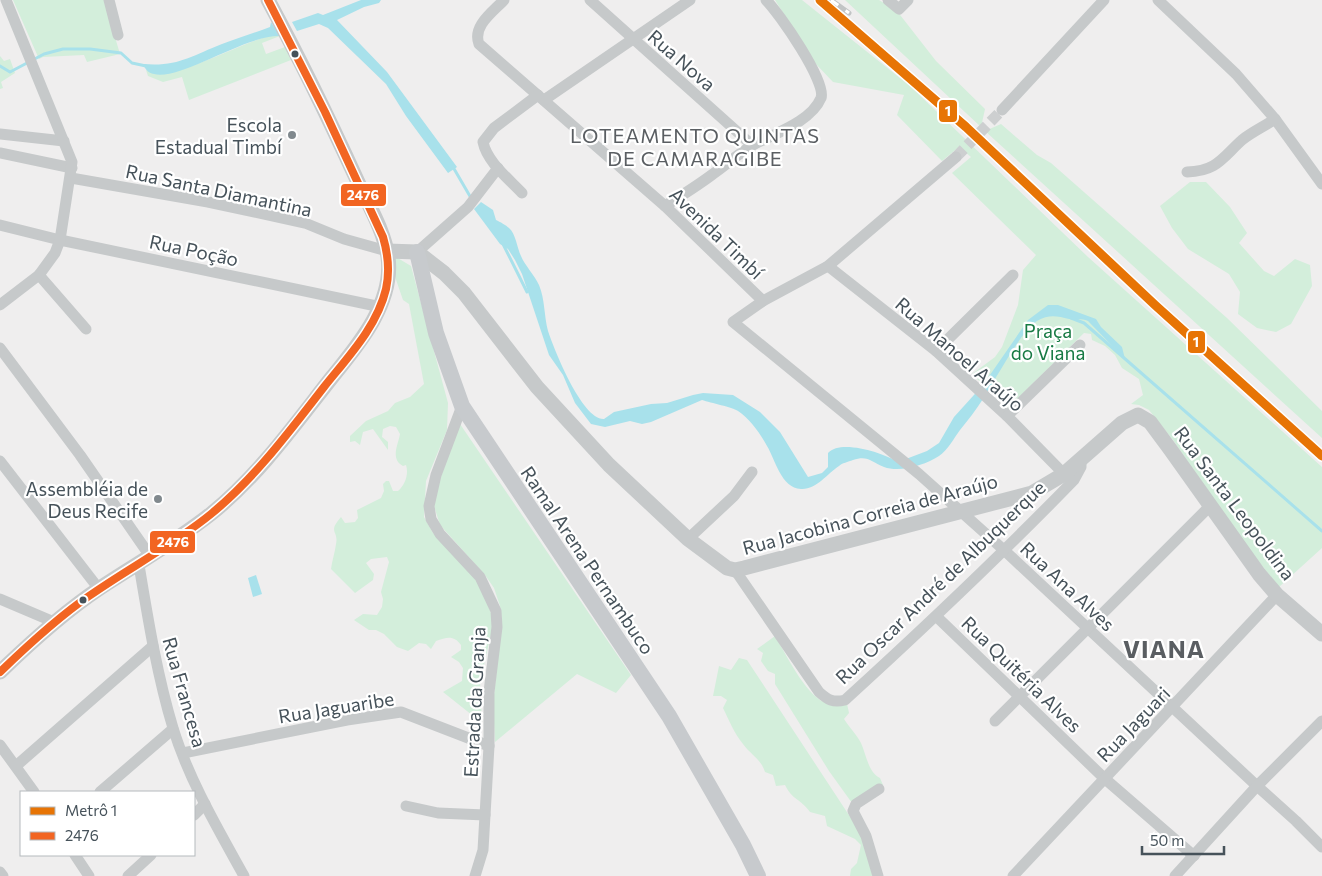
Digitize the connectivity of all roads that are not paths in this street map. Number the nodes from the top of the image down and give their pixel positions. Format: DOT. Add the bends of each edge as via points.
graph roads {
  1 [pos="6,0"];
  2 [pos="109,0"];
  3 [pos="268,0"];
  4 [pos="504,0"];
  5 [pos="590,0"];
  6 [pos="690,0"];
  7 [pos="766,0"];
  8 [pos="888,0"];
  9 [pos="908,0"];
  10 [pos="1104,0"];
  11 [pos="1158,0"];
  12 [pos="118,35"];
  13 [pos="632,39"];
  14 [pos="541,98"];
  15 [pos="1002,110"];
  16 [pos="1275,119"];
  17 [pos="0,134"];
  18 [pos="64,141"];
  19 [pos="752,145"];
  20 [pos="0,154"];
  21 [pos="956,157"];
  22 [pos="498,168"];
  23 [pos="72,170"];
  24 [pos="1187,172"];
  25 [pos="1322,184"];
  26 [pos="522,193"];
  27 [pos="665,206"];
  28 [pos="0,225"];
  29 [pos="60,240"];
  30 [pos="387,251"];
  31 [pos="417,252"];
  32 [pos="828,266"];
  33 [pos="39,275"];
  34 [pos="1012,275"];
  35 [pos="763,301"];
  36 [pos="0,305"];
  37 [pos="381,307"];
  38 [pos="86,329"];
  39 [pos="1080,345"];
  40 [pos="0,348"];
  41 [pos="936,351"];
  42 [pos="462,406"];
  43 [pos="1138,415"];
  44 [pos="1007,416"];
  45 [pos="1081,460"];
  46 [pos="0,461"];
  47 [pos="752,472"];
  48 [pos="1064,474"];
  49 [pos="1211,505"];
  50 [pos="960,511"];
  51 [pos="688,539"];
  52 [pos="1005,551"];
  53 [pos="144,560"];
  54 [pos="735,570"];
  55 [pos="99,589"];
  56 [pos="1277,595"];
  57 [pos="0,599"];
  58 [pos="937,617"];
  59 [pos="54,622"];
  60 [pos="1087,628"];
  61 [pos="1322,634"];
  62 [pos="153,646"];
  63 [pos="0,672"];
  64 [pos="1020,695"];
  65 [pos="1173,707"];
  66 [pos="995,721"];
  67 [pos="1322,721"];
  68 [pos="174,729"];
  69 [pos="0,745"];
  70 [pos="489,746"];
  71 [pos="183,753"];
  72 [pos="16,766"];
  73 [pos="1104,778"];
  74 [pos="1257,786"];
  75 [pos="880,789"];
  76 [pos="33,791"];
  77 [pos="101,791"];
  78 [pos="205,804"];
  79 [pos="406,806"];
  80 [pos="195,814"];
  81 [pos="485,815"];
  82 [pos="1322,847"];
  83 [pos="76,856"];
  84 [pos="150,856"];
  85 [pos="1194,856"];
  86 [pos="0,872"];
  87 [pos="3,876"];
  88 [pos="89,876"];
  89 [pos="128,876"];
  90 [pos="244,876"];
  91 [pos="475,876"];
  92 [pos="758,876"];
  93 [pos="878,876"];
  94 [pos="1013,876"];
  95 [pos="1175,876"];
  1 -- 18 [label="street"];
  2 -- 12 [label="street"];
  3 -- 30 [label="street" via="377,224"];
  4 -- 14 [label="street, Avenida Timbí" via="480,26 477,38"];
  5 -- 13 [label="street, Rua Nova"];
  6 -- 13 [label="street"];
  7 -- 19 [label="street" via="788,28 816,74 821,97 788,129"];
  8 -- 9 [label="street" via="899,9"];
  10 -- 15 [label="street"];
  11 -- 16 [label="street" via="1236,74"];
  13 -- 14 [label="street"];
  13 -- 19 [label="street, Rua Nova"];
  14 -- 22 [label="street" via="487,135 483,142 485,150"];
  14 -- 27 [label="street, Avenida Timbí"];
  16 -- 24 [label="street" via="1244,139 1216,165"];
  16 -- 25 [label="street"];
  17 -- 18 [label="street"];
  18 -- 23 [label="street"];
  19 -- 27 [label="street"];
  20 -- 23 [label="street, Rua Santa Diamantina"];
  21 -- 32 [label="street"];
  22 -- 26 [label="street"];
  22 -- 31 [label="street" via="468,207"];
  23 -- 29 [label="street"];
  23 -- 30 [label="street, Rua Santa Diamantina" via="305,223 344,239"];
  27 -- 35 [label="street, Avenida Timbí"];
  28 -- 29 [label="street, Rua Poção"];
  29 -- 33 [label="street" via="50,262"];
  29 -- 37 [label="street, Rua Poção"];
  30 -- 31 [label="street"];
  30 -- 37 [label="street" via="386,284"];
  31 -- 42 [label="main road, Ramal Arena Pernambuco" via="436,333"];
  31 -- 51 [label="street, Rua Oscar André de Albuquerque" via="464,293 574,429"];
  32 -- 35 [label="street"];
  32 -- 41 [label="street, Rua Manoel Araújo"];
  33 -- 36 [label="street"];
  33 -- 38 [label="street"];
  34 -- 41 [label="street"];
  35 -- 50 [label="street, Rua Ana Alves" via="734,322"];
  37 -- 53 [label="street" via="348,358 272,454 214,511"];
  39 -- 44 [label="street"];
  40 -- 53 [label="street" via="80,455"];
  41 -- 44 [label="street, Rua Manoel Araújo"];
  42 -- 70 [label="street, Estrada da Granja" via="436,475 429,506 431,519 440,534 480,577 496,611 498,627 489,692"];
  42 -- 92 [label="main road, Ramal Arena Pernambuco" via="669,716"];
  43 -- 45 [label="street, Rua Jacobina Correia de Araújo" via="1122,423"];
  43 -- 49 [label="street, Rua Santa Leopoldina" via="1150,422"];
  44 -- 48 [label="street, Rua Manoel Araújo"];
  45 -- 48 [label="street, Rua Jacobina Correia de Araújo"];
  45 -- 52 [label="street, Rua Oscar André de Albuquerque" via="1074,480"];
  46 -- 55 [label="street"];
  47 -- 51 [label="street" via="734,496"];
  48 -- 50 [label="street, Rua Jacobina Correia de Araújo" via="1032,492"];
  49 -- 56 [label="street, Rua Santa Leopoldina" via="1234,542"];
  49 -- 60 [label="street"];
  50 -- 52 [label="street, Rua Ana Alves"];
  50 -- 54 [label="street, Rua Jacobina Correia de Araújo"];
  51 -- 54 [label="street, Rua Oscar André de Albuquerque" via="727,568"];
  52 -- 58 [label="street, Rua Oscar André de Albuquerque"];
  52 -- 60 [label="street, Rua Ana Alves"];
  53 -- 55 [label="street"];
  53 -- 62 [label="street, Rua Francesa"];
  54 -- 58 [label="street, Rua Oscar André de Albuquerque" via="819,692 828,700 845,700"];
  55 -- 59 [label="street"];
  56 -- 61 [label="street, Rua Santa Leopoldina"];
  56 -- 65 [label="street, Rua Jaguari"];
  57 -- 59 [label="street"];
  58 -- 64 [label="street, Rua Quitéria Alves"];
  59 -- 63 [label="street"];
  60 -- 64 [label="street"];
  60 -- 65 [label="street, Rua Ana Alves"];
  62 -- 68 [label="street, Rua Francesa"];
  62 -- 72 [label="street"];
  64 -- 66 [label="street"];
  64 -- 73 [label="street, Rua Quitéria Alves"];
  65 -- 73 [label="street, Rua Jaguari"];
  65 -- 74 [label="street, Rua Ana Alves"];
  67 -- 74 [label="street"];
  68 -- 71 [label="street, Rua Francesa"];
  68 -- 77 [label="street"];
  69 -- 72 [label="street"];
  70 -- 71 [label="street, Rua Jaguaribe" via="401,712"];
  70 -- 81 [label="street, Estrada da Granja"];
  71 -- 78 [label="street, Rua Francesa"];
  72 -- 76 [label="street"];
  73 -- 85 [label="street, Rua Quitéria Alves"];
  73 -- 94 [label="street, Rua Jaguari"];
  74 -- 82 [label="street, Rua Ana Alves"];
  74 -- 85 [label="street"];
  75 -- 93 [label="street" via="856,804 853,811 866,836"];
  78 -- 80 [label="street"];
  78 -- 90 [label="street, Rua Francesa"];
  79 -- 81 [label="street" via="438,814"];
  81 -- 91 [label="street, Estrada da Granja" via="483,850"];
  83 -- 88 [label="street"];
  84 -- 89 [label="street"];
  85 -- 95 [label="street"];
  86 -- 87 [label="street"];
}
